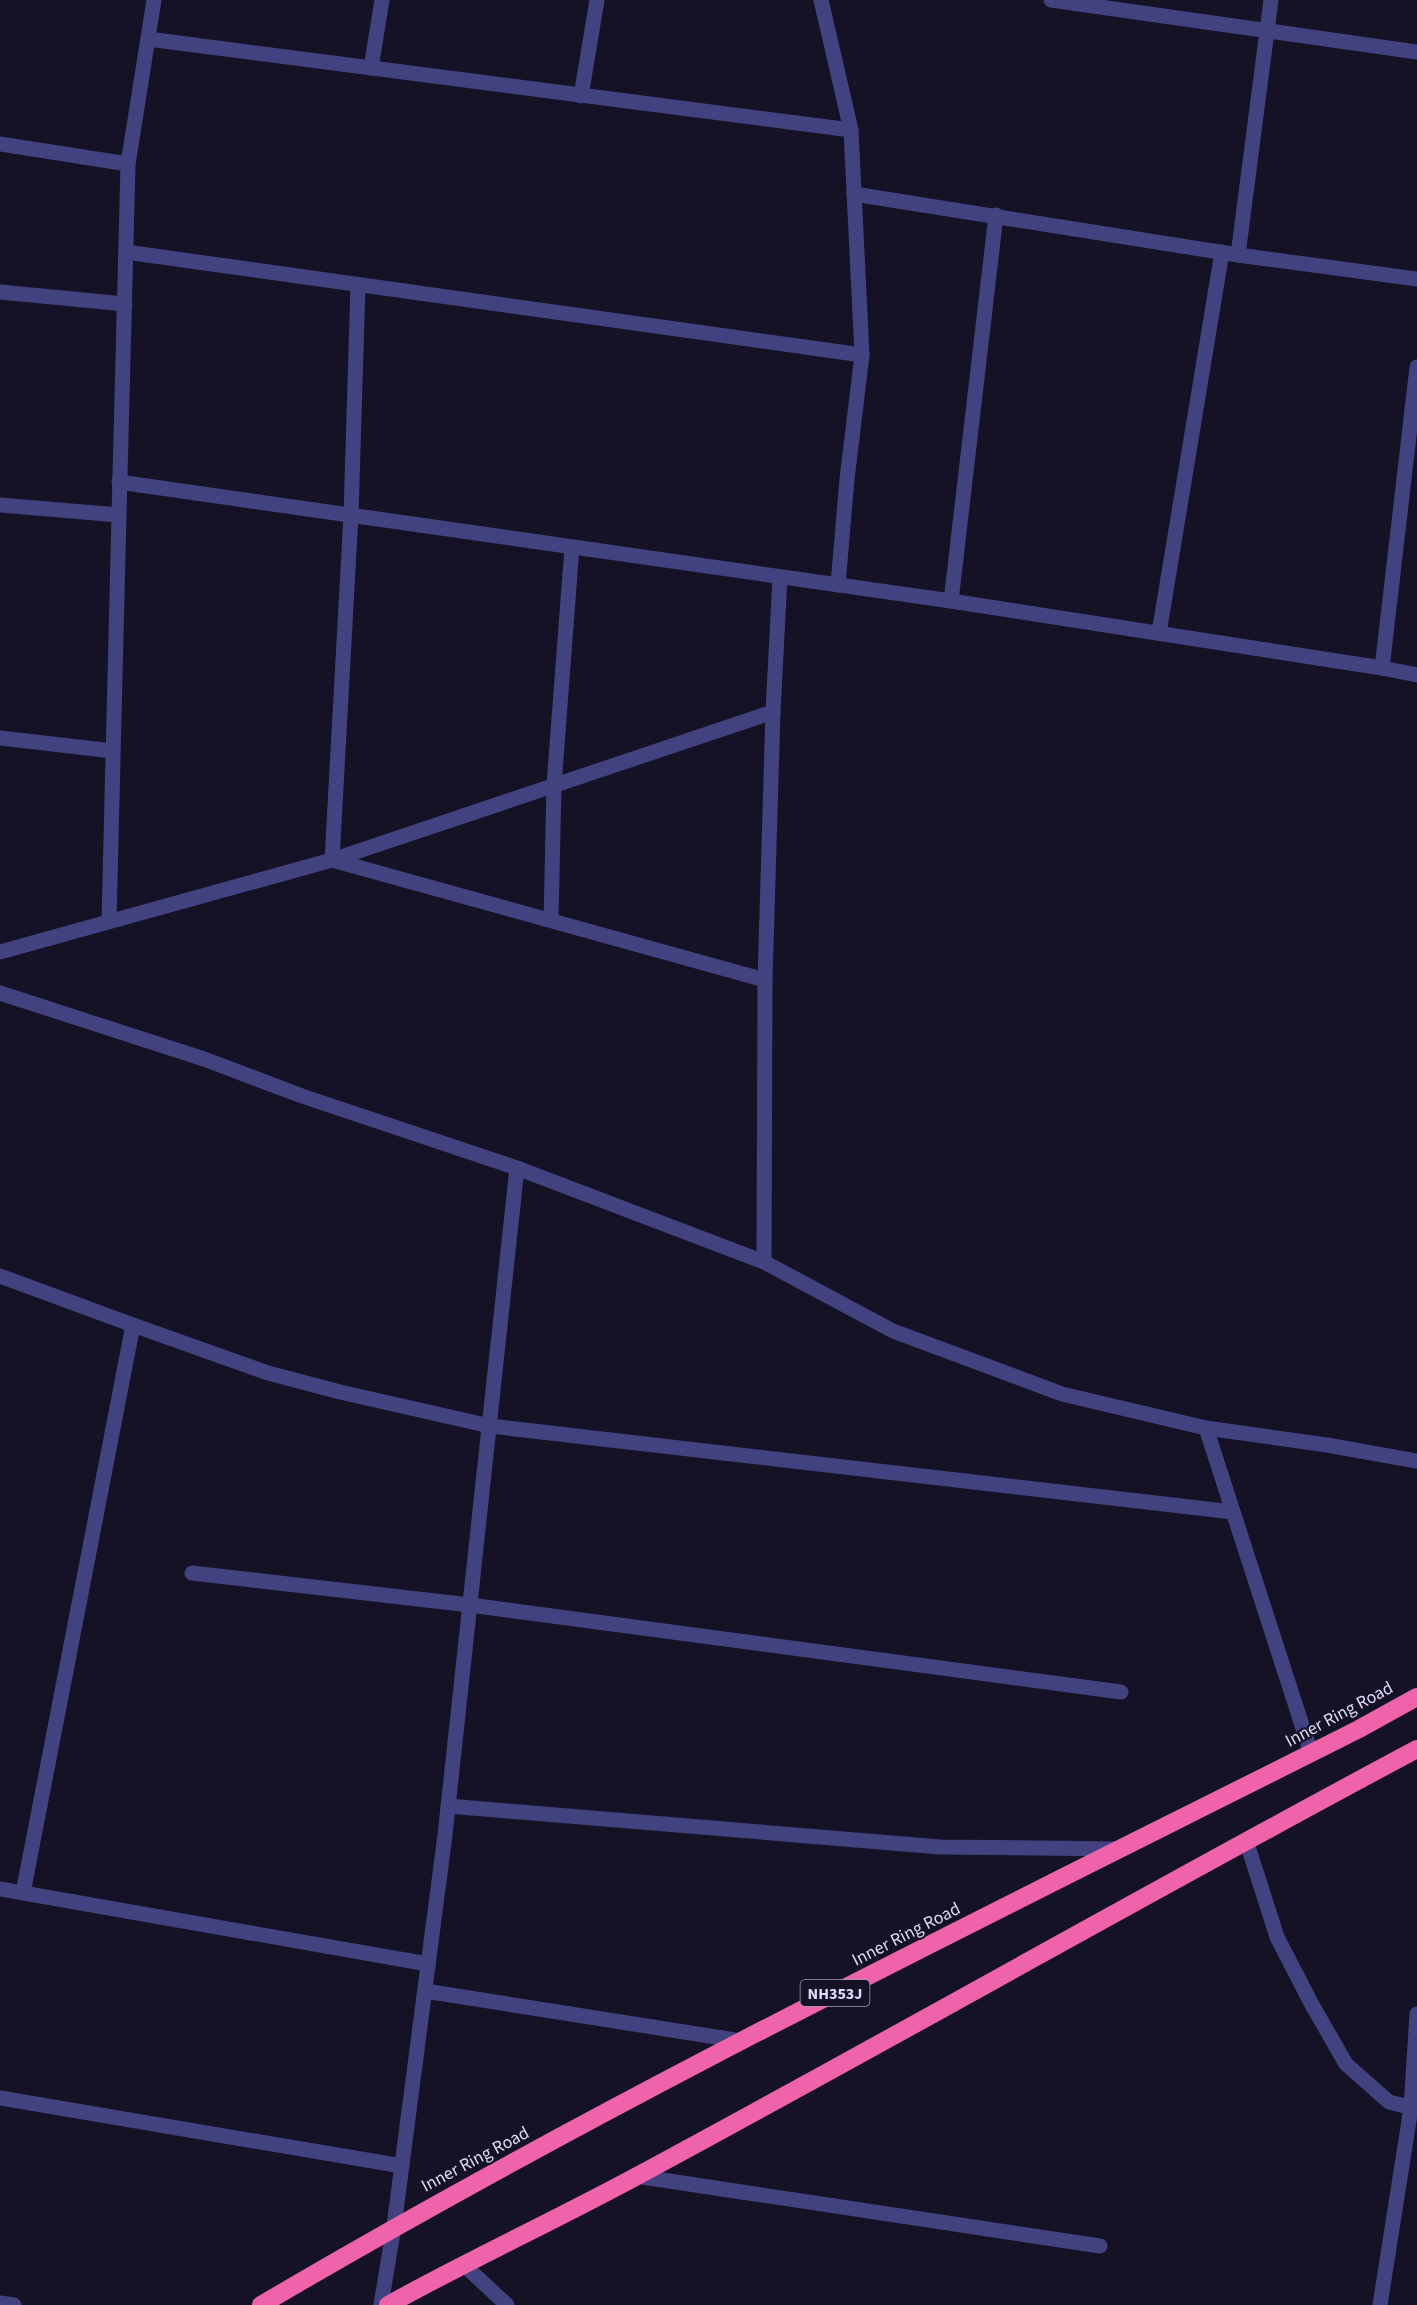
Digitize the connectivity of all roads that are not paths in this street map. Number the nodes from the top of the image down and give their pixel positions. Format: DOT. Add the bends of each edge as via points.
graph roads {
  1 [pos="154,0"];
  2 [pos="382,0"];
  3 [pos="597,0"];
  4 [pos="821,0"];
  5 [pos="1051,0"];
  6 [pos="1271,0"];
  7 [pos="1266,31"];
  8 [pos="148,39"];
  9 [pos="1417,52"];
  10 [pos="371,68"];
  11 [pos="581,96"];
  12 [pos="851,130"];
  13 [pos="0,144"];
  14 [pos="128,164"];
  15 [pos="854,194"];
  16 [pos="996,216"];
  17 [pos="126,252"];
  18 [pos="1222,252"];
  19 [pos="1238,255"];
  20 [pos="1417,279"];
  21 [pos="358,285"];
  22 [pos="0,292"];
  23 [pos="125,304"];
  24 [pos="862,355"];
  25 [pos="1417,367"];
  26 [pos="1413,431"];
  27 [pos="119,482"];
  28 [pos="0,505"];
  29 [pos="119,515"];
  30 [pos="351,515"];
  31 [pos="572,547"];
  32 [pos="780,577"];
  33 [pos="838,585"];
  34 [pos="951,601"];
  35 [pos="1159,633"];
  36 [pos="1382,668"];
  37 [pos="1417,675"];
  38 [pos="773,712"];
  39 [pos="0,738"];
  40 [pos="113,751"];
  41 [pos="554,785"];
  42 [pos="332,860"];
  43 [pos="551,920"];
  44 [pos="109,921"];
  45 [pos="0,952"];
  46 [pos="765,980"];
  47 [pos="0,993"];
  48 [pos="517,1168"];
  49 [pos="764,1262"];
  50 [pos="0,1276"];
  51 [pos="133,1325"];
  52 [pos="490,1426"];
  53 [pos="1206,1428"];
  54 [pos="1417,1461"];
  55 [pos="1233,1512"];
  56 [pos="192,1573"];
  57 [pos="470,1605"];
  58 [pos="1121,1692"];
  59 [pos="1417,1697"];
  60 [pos="1417,1749"];
  61 [pos="1311,1753"];
  62 [pos="448,1806"];
  63 [pos="1246,1840"];
  64 [pos="1121,1849"];
  65 [pos="0,1889"];
  66 [pos="23,1893"];
  67 [pos="428,1964"];
  68 [pos="425,1991"];
  69 [pos="1417,2014"];
  70 [pos="741,2041"];
  71 [pos="0,2098"];
  72 [pos="1414,2109"];
  73 [pos="402,2166"];
  74 [pos="636,2176"];
  75 [pos="394,2226"];
  76 [pos="1100,2246"];
  77 [pos="463,2264"];
  78 [pos="0,2303"];
  79 [pos="14,2305"];
  80 [pos="261,2305"];
  81 [pos="381,2305"];
  82 [pos="388,2305"];
  83 [pos="507,2305"];
  84 [pos="1380,2305"];
  1 -- 8 [label="street"];
  2 -- 10 [label="street"];
  3 -- 11 [label="street"];
  4 -- 12 [label="street"];
  5 -- 7 [label="street"];
  6 -- 7 [label="street"];
  7 -- 9 [label="street"];
  7 -- 19 [label="street"];
  8 -- 10 [label="street"];
  8 -- 14 [label="street"];
  10 -- 11 [label="street"];
  11 -- 12 [label="street"];
  12 -- 15 [label="street"];
  13 -- 14 [label="street"];
  14 -- 17 [label="street"];
  15 -- 16 [label="street"];
  15 -- 24 [label="street"];
  16 -- 18 [label="street"];
  16 -- 34 [label="street"];
  17 -- 21 [label="street"];
  17 -- 23 [label="street"];
  18 -- 19 [label="street"];
  18 -- 35 [label="street"];
  19 -- 20 [label="street"];
  21 -- 24 [label="street"];
  21 -- 30 [label="street"];
  22 -- 23 [label="street"];
  23 -- 27 [label="street"];
  24 -- 33 [label="street"];
  25 -- 26 [label="street"];
  26 -- 36 [label="street"];
  27 -- 29 [label="street"];
  27 -- 30 [label="street"];
  28 -- 29 [label="street"];
  29 -- 40 [label="street"];
  30 -- 31 [label="street"];
  30 -- 42 [label="street"];
  31 -- 32 [label="street"];
  31 -- 41 [label="street"];
  32 -- 33 [label="street"];
  32 -- 38 [label="street"];
  33 -- 34 [label="street"];
  34 -- 35 [label="street"];
  35 -- 36 [label="street"];
  36 -- 37 [label="street"];
  38 -- 41 [label="street"];
  38 -- 46 [label="street"];
  39 -- 40 [label="street"];
  40 -- 44 [label="street"];
  41 -- 42 [label="street"];
  41 -- 43 [label="street"];
  42 -- 43 [label="street"];
  42 -- 44 [label="street"];
  43 -- 46 [label="street"];
  44 -- 45 [label="street"];
  46 -- 49 [label="street"];
  47 -- 48 [label="street"];
  48 -- 49 [label="street"];
  48 -- 52 [label="street"];
  49 -- 53 [label="street" via="893,1331 1062,1394"];
  50 -- 51 [label="street"];
  51 -- 52 [label="street" via="268,1373"];
  51 -- 66 [label="street"];
  52 -- 55 [label="street"];
  52 -- 57 [label="street"];
  53 -- 54 [label="street"];
  53 -- 55 [label="street"];
  55 -- 61 [label="street"];
  56 -- 57 [label="street"];
  57 -- 58 [label="street"];
  57 -- 62 [label="street"];
  59 -- 61 [label="highway, Inner Ring Road / NH353J"];
  60 -- 63 [label="highway"];
  61 -- 64 [label="highway, Inner Ring Road / NH353J"];
  62 -- 64 [label="street" via="940,1847"];
  62 -- 67 [label="street"];
  63 -- 72 [label="street" via="1277,1937 1346,2064 1389,2102"];
  63 -- 74 [label="highway"];
  64 -- 70 [label="highway, Inner Ring Road / NH353J"];
  65 -- 66 [label="street"];
  66 -- 67 [label="street"];
  67 -- 68 [label="street"];
  68 -- 70 [label="street"];
  68 -- 73 [label="street"];
  69 -- 72 [label="street"];
  70 -- 75 [label="highway, Inner Ring Road / NH353J"];
  71 -- 73 [label="street"];
  72 -- 84 [label="street"];
  73 -- 75 [label="street"];
  74 -- 76 [label="street"];
  74 -- 77 [label="highway"];
  75 -- 80 [label="highway, Inner Ring Road / NH353J"];
  75 -- 81 [label="street"];
  77 -- 82 [label="highway"];
  77 -- 83 [label="street"];
  78 -- 79 [label="street"];
}
